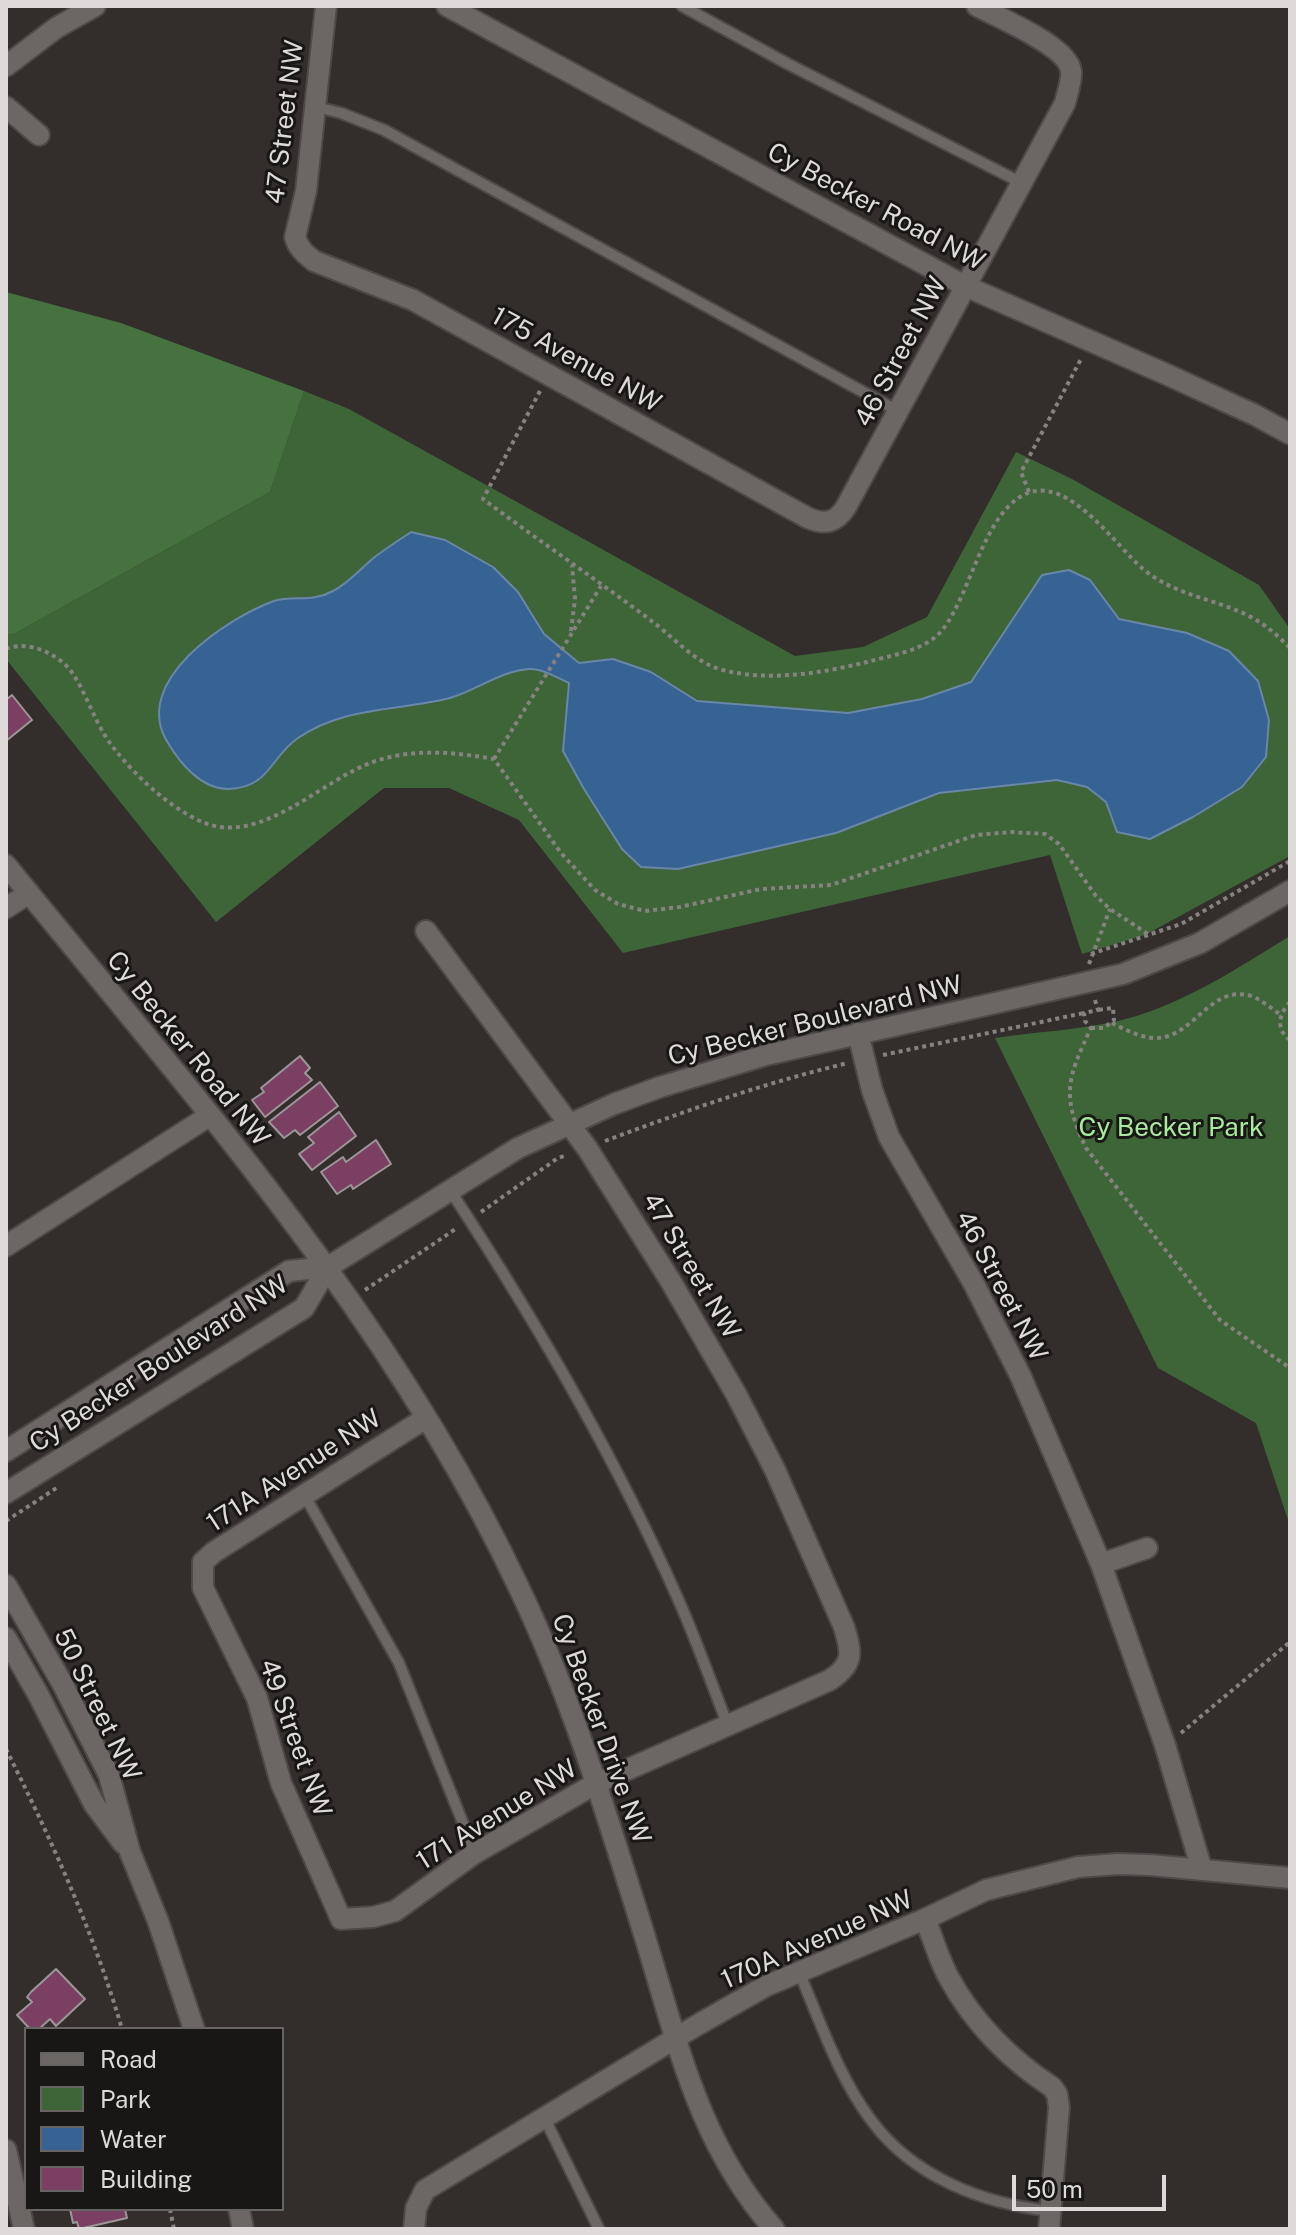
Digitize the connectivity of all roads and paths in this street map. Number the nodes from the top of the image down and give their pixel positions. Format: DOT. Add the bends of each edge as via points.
graph roads {
  1 [pos="95,6"];
  2 [pos="326,6"];
  3 [pos="447,6"];
  4 [pos="682,6"];
  5 [pos="977,6"];
  6 [pos="6,66"];
  7 [pos="6,107"];
  8 [pos="316,107"];
  9 [pos="39,135"];
  10 [pos="1022,183"];
  11 [pos="297,244"];
  12 [pos="965,286"];
  13 [pos="1090,341"];
  14 [pos="548,375"];
  15 [pos="899,412"];
  16 [pos="1290,434"];
  17 [pos="1029,492"];
  18 [pos="830,523"];
  19 [pos="572,565"];
  20 [pos="601,586"];
  21 [pos="571,633"];
  22 [pos="1290,648"];
  23 [pos="6,649"];
  24 [pos="494,759"];
  25 [pos="1290,861"];
  26 [pos="6,865"];
  27 [pos="1290,891"];
  28 [pos="29,893"];
  29 [pos="6,908"];
  30 [pos="1110,909"];
  31 [pos="426,931"];
  32 [pos="1151,936"];
  33 [pos="1091,954"];
  34 [pos="1091,983"];
  35 [pos="1290,1002"];
  36 [pos="1098,1010"];
  37 [pos="1084,1013"];
  38 [pos="1280,1014"];
  39 [pos="1112,1023"];
  40 [pos="1091,1028"];
  41 [pos="858,1033"];
  42 [pos="1290,1040"];
  43 [pos="865,1059"];
  44 [pos="209,1116"];
  45 [pos="570,1124"];
  46 [pos="587,1148"];
  47 [pos="450,1190"];
  48 [pos="469,1220"];
  49 [pos="6,1246"];
  50 [pos="328,1267"];
  51 [pos="350,1300"];
  52 [pos="1290,1368"];
  53 [pos="426,1418"];
  54 [pos="6,1451"];
  55 [pos="58,1487"];
  56 [pos="6,1493"];
  57 [pos="305,1496"];
  58 [pos="6,1521"];
  59 [pos="1147,1548"];
  60 [pos="1101,1564"];
  61 [pos="201,1575"];
  62 [pos="6,1585"];
  63 [pos="6,1638"];
  64 [pos="1290,1642"];
  65 [pos="849,1662"];
  66 [pos="727,1723"];
  67 [pos="1179,1735"];
  68 [pos="6,1749"];
  69 [pos="597,1783"];
  70 [pos="130,1852"];
  71 [pos="475,1853"];
  72 [pos="1202,1870"];
  73 [pos="1290,1878"];
  74 [pos="341,1919"];
  75 [pos="925,1919"];
  76 [pos="799,1972"];
  77 [pos="121,2027"];
  78 [pos="193,2027"];
  79 [pos="675,2039"];
  80 [pos="545,2119"];
  81 [pos="6,2150"];
  82 [pos="1050,2220"];
  83 [pos="24,2229"];
  84 [pos="414,2229"];
  85 [pos="599,2229"];
  86 [pos="774,2229"];
  1 -- 6 [label="street"];
  2 -- 8 [label="street, 47 Street NW"];
  3 -- 12 [label="street, Cy Becker Road NW"];
  4 -- 10 [label="lane"];
  5 -- 10 [label="street, 46 Street NW" via="1055,48 1071,71 1065,103"];
  7 -- 9 [label="street"];
  8 -- 11 [label="street, 47 Street NW"];
  8 -- 15 [label="lane" via="384,130"];
  10 -- 12 [label="street, 46 Street NW"];
  11 -- 14 [label="street, 175 Avenue NW" via="314,261 413,300"];
  12 -- 13 [label="street, Cy Becker Road NW"];
  12 -- 15 [label="street, 46 Street NW"];
  13 -- 16 [label="street, Cy Becker Road NW"];
  13 -- 17 [label="path" via="1021,472"];
  14 -- 18 [label="street, 175 Avenue NW" via="808,518"];
  14 -- 19 [label="path" via="483,499"];
  15 -- 18 [label="street, 46 Street NW" via="840,517"];
  17 -- 20 [label="path" via="995,525 941,632 906,652 843,668 790,675 723,670 702,661"];
  17 -- 22 [label="path" via="1072,500 1162,583 1248,615"];
  19 -- 20 [label="path"];
  19 -- 21 [label="path"];
  20 -- 21 [label="path"];
  21 -- 24 [label="path"];
  23 -- 24 [label="path" via="36,648 70,670 116,752 180,811 204,823 260,822 374,761 415,753"];
  24 -- 30 [label="path" via="586,881 618,904 645,911 761,889 831,885 976,835 1011,832 1045,834 1059,844"];
  25 -- 32 [label="path" via="1212,908"];
  26 -- 28 [label="street, Cy Becker Road NW"];
  27 -- 34 [label="street, Cy Becker Boulevard NW" via="1200,943"];
  28 -- 29 [label="street"];
  28 -- 44 [label="street, Cy Becker Road NW"];
  30 -- 32 [label="path"];
  30 -- 33 [label="path"];
  31 -- 45 [label="street, 47 Street NW"];
  32 -- 33 [label="path"];
  33 -- 34 [label="path"];
  34 -- 36 [label="path"];
  34 -- 41 [label="street, Cy Becker Boulevard NW"];
  35 -- 38 [label="path"];
  36 -- 37 [label="path"];
  36 -- 39 [label="path" via="1113,1008"];
  37 -- 40 [label="path"];
  37 -- 43 [label="path"];
  38 -- 39 [label="path" via="1258,999 1235,994 1221,997 1187,1027 1164,1037 1151,1038"];
  38 -- 42 [label="path" via="1281,1028"];
  39 -- 40 [label="path"];
  40 -- 52 [label="path" via="1070,1079 1069,1101 1086,1148 1220,1320"];
  41 -- 43 [label="street, 46 Street NW"];
  41 -- 45 [label="street, Cy Becker Boulevard NW" via="660,1087"];
  43 -- 46 [label="path" via="756,1087"];
  43 -- 60 [label="street, 46 Street NW" via="889,1137 1021,1377"];
  44 -- 49 [label="street"];
  44 -- 50 [label="street, Cy Becker Road NW"];
  45 -- 46 [label="street, 47 Street NW"];
  45 -- 47 [label="street, Cy Becker Boulevard NW" via="518,1148"];
  46 -- 48 [label="path" via="558,1158"];
  46 -- 65 [label="street, 47 Street NW" via="743,1406 844,1627"];
  47 -- 48 [label="lane"];
  47 -- 50 [label="street, Cy Becker Boulevard NW"];
  48 -- 51 [label="path"];
  48 -- 66 [label="lane" via="552,1352 619,1475 679,1600"];
  50 -- 51 [label="street, Cy Becker Drive NW"];
  50 -- 54 [label="street, Cy Becker Boulevard NW" via="289,1271"];
  50 -- 56 [label="street, Cy Becker Boulevard NW" via="304,1308"];
  51 -- 53 [label="street, Cy Becker Drive NW"];
  53 -- 57 [label="street, 171A Avenue NW"];
  53 -- 69 [label="street, Cy Becker Drive NW" via="520,1589 561,1679"];
  55 -- 58 [label="path"];
  57 -- 61 [label="street, 171A Avenue NW" via="214,1552 203,1562"];
  57 -- 71 [label="lane" via="399,1663"];
  59 -- 60 [label="street"];
  60 -- 72 [label="street, 46 Street NW" via="1165,1745"];
  61 -- 74 [label="street, 49 Street NW" via="208,1601 257,1698 292,1811"];
  62 -- 70 [label="street, 50 Street NW" via="109,1775"];
  63 -- 70 [label="street, 50 Street NW" via="94,1804"];
  64 -- 67 [label="path"];
  65 -- 66 [label="street, 171 Avenue NW" via="830,1680"];
  66 -- 69 [label="street, 171 Avenue NW"];
  68 -- 77 [label="path" via="79,1911"];
  69 -- 71 [label="street, 171 Avenue NW"];
  69 -- 79 [label="street, Cy Becker Drive NW"];
  70 -- 78 [label="street, 50 Street NW"];
  71 -- 74 [label="street, 171 Avenue NW" via="395,1911"];
  72 -- 73 [label="street, 170A Avenue NW"];
  72 -- 75 [label="street, 170A Avenue NW" via="1078,1867 986,1890"];
  75 -- 76 [label="street, 170A Avenue NW"];
  75 -- 82 [label="street" via="949,1977 975,2018 1009,2056 1057,2094"];
  76 -- 79 [label="street, 170A Avenue NW"];
  76 -- 82 [label="lane" via="843,2075 871,2120 902,2154 973,2194"];
  79 -- 80 [label="street, 170A Avenue NW"];
  79 -- 86 [label="street, Cy Becker Drive NW" via="719,2150"];
  80 -- 84 [label="street, 170A Avenue NW" via="425,2190"];
  80 -- 85 [label="lane"];
  81 -- 83 [label="street"];
}
